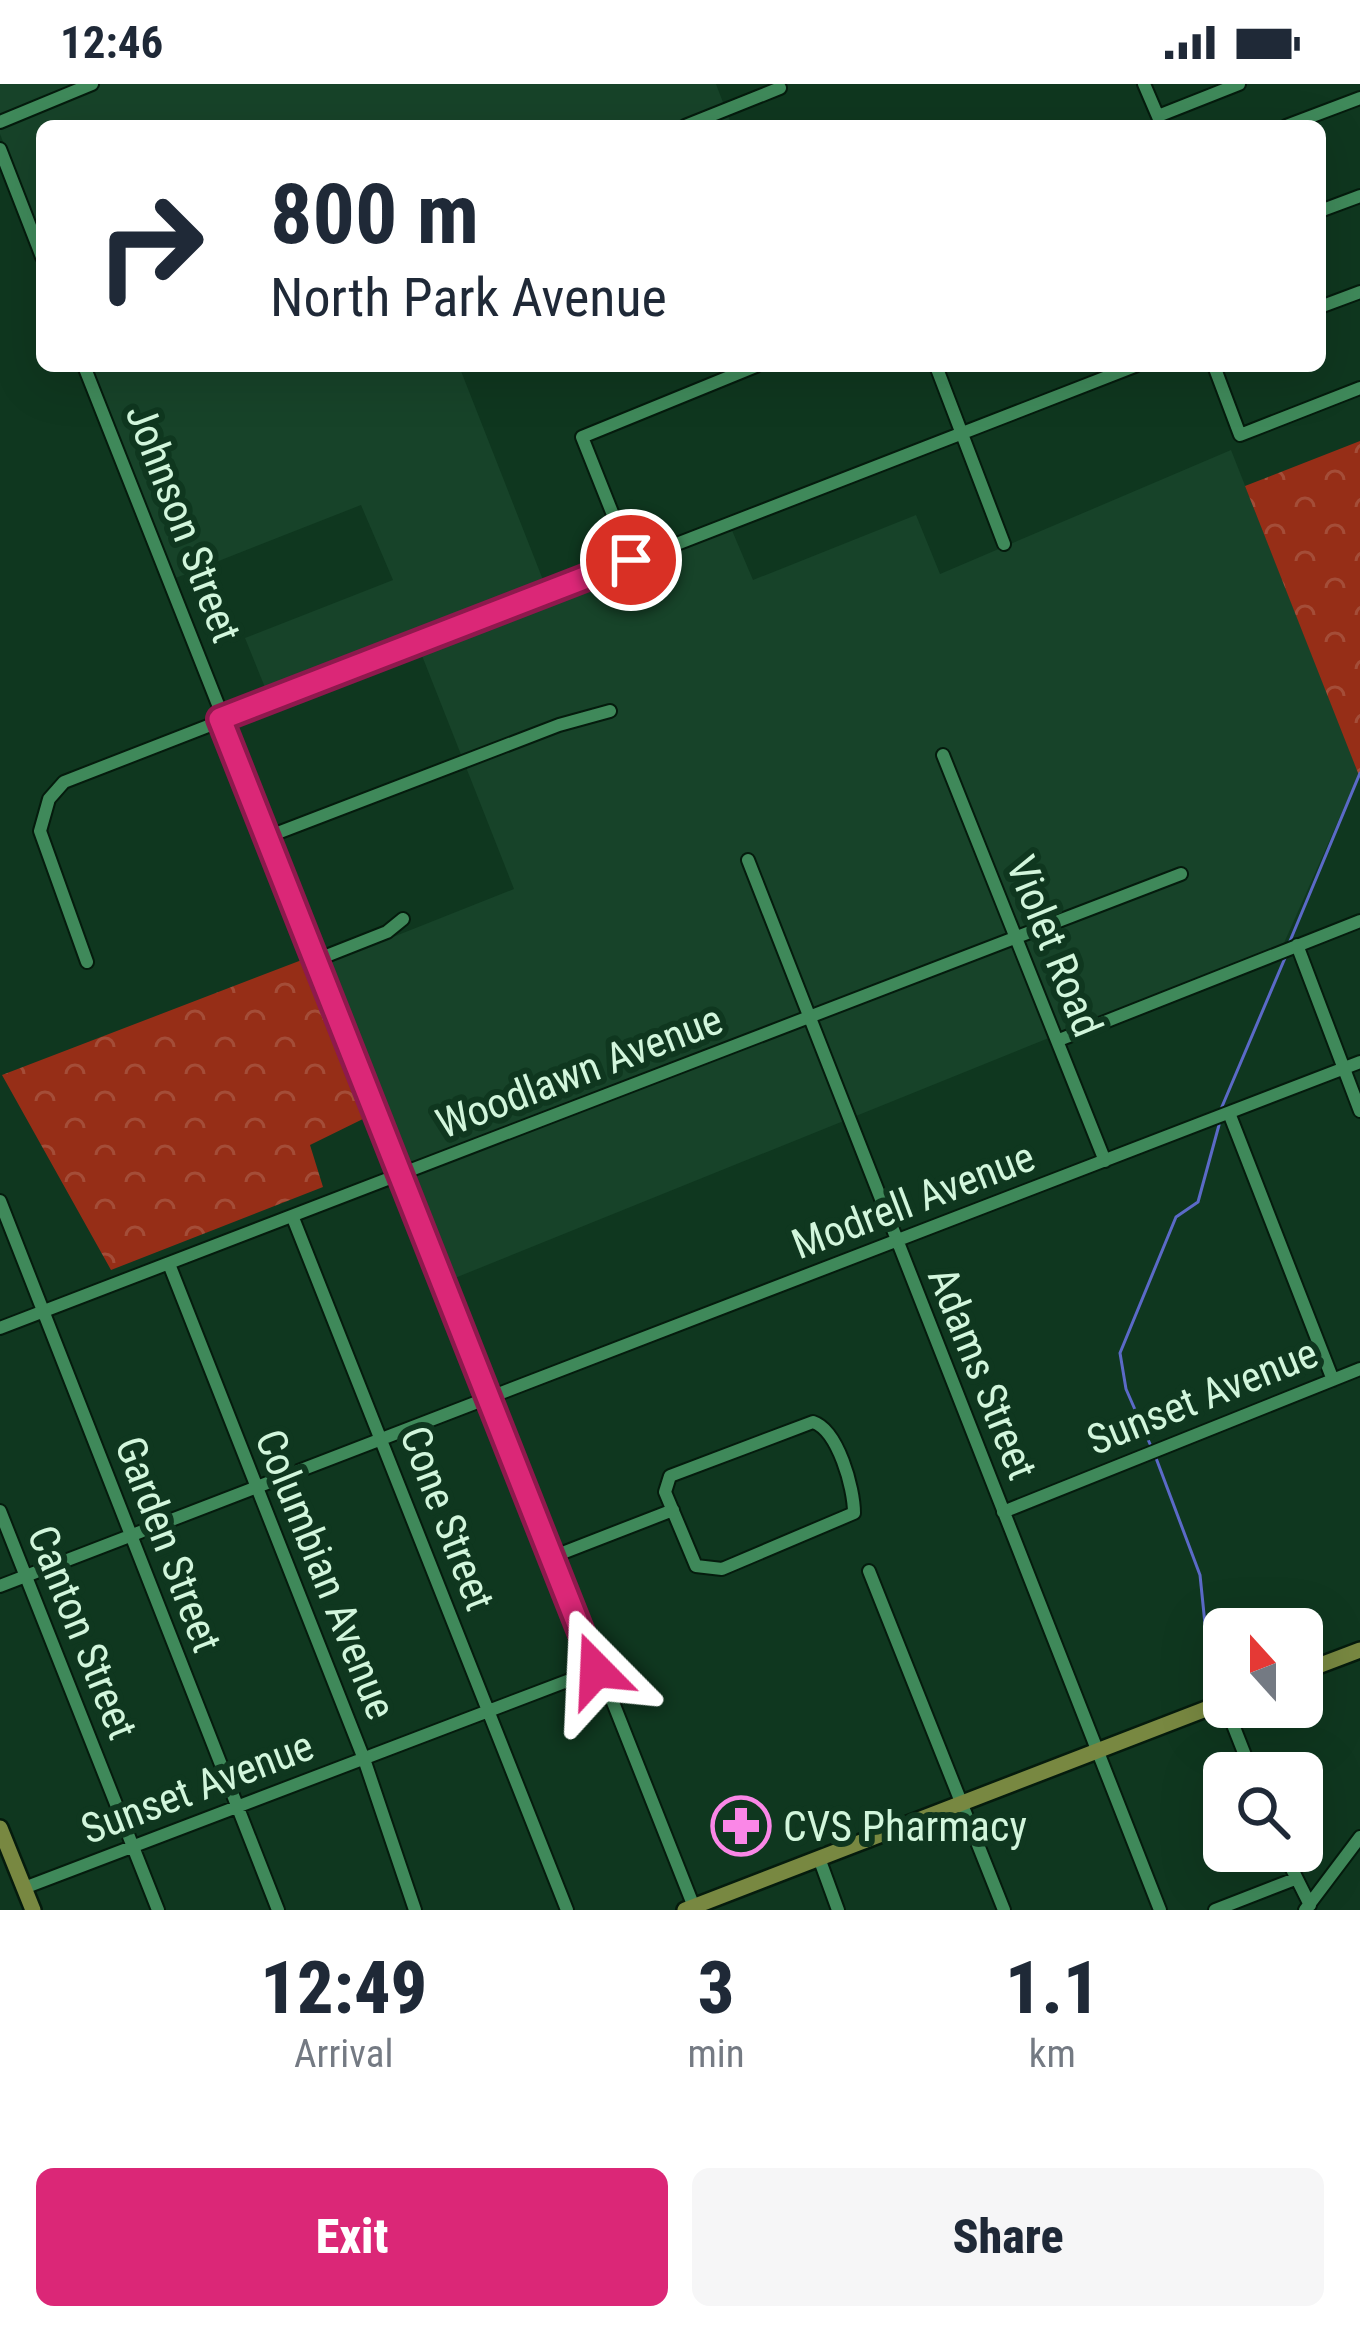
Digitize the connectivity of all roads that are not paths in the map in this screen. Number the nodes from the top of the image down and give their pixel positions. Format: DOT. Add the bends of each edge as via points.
graph roads {
  1 [pos="92,84"];
  2 [pos="1144,84"];
  3 [pos="1239,84"];
  4 [pos="780,88"];
  5 [pos="1360,98"];
  6 [pos="700,120"];
  7 [pos="1160,120"];
  8 [pos="1162,120"];
  9 [pos="1302,120"];
  10 [pos="0,122"];
  11 [pos="0,149"];
  12 [pos="15,188"];
  13 [pos="0,193"];
  14 [pos="1360,196"];
  15 [pos="1326,209"];
  16 [pos="36,242"];
  17 [pos="1360,292"];
  18 [pos="1326,305"];
  19 [pos="86,372"];
  20 [pos="741,372"];
  21 [pos="938,372"];
  22 [pos="1119,372"];
  23 [pos="1216,372"];
  24 [pos="1360,388"];
  25 [pos="963,432"];
  26 [pos="1004,544"];
  27 [pos="631,560"];
  28 [pos="610,711"];
  29 [pos="220,719"];
  30 [pos="943,755"];
  31 [pos="267,837"];
  32 [pos="748,860"];
  33 [pos="1181,874"];
  34 [pos="403,919"];
  35 [pos="1360,921"];
  36 [pos="1017,936"];
  37 [pos="1297,945"];
  38 [pos="316,960"];
  39 [pos="87,962"];
  40 [pos="809,1019"];
  41 [pos="1059,1040"];
  42 [pos="1360,1062"];
  43 [pos="1343,1068"];
  44 [pos="1360,1112"];
  45 [pos="1229,1114"];
  46 [pos="1105,1161"];
  47 [pos="400,1174"];
  48 [pos="0,1202"];
  49 [pos="293,1218"];
  50 [pos="896,1242"];
  51 [pos="169,1264"];
  52 [pos="44,1311"];
  53 [pos="0,1328"];
  54 [pos="1360,1370"];
  55 [pos="1333,1380"];
  56 [pos="489,1399"];
  57 [pos="382,1439"];
  58 [pos="255,1488"];
  59 [pos="673,1510"];
  60 [pos="0,1511"];
  61 [pos="1003,1512"];
  62 [pos="130,1536"];
  63 [pos="552,1557"];
  64 [pos="868,1571"];
  65 [pos="25,1576"];
  66 [pos="0,1586"];
  67 [pos="1360,1650"];
  68 [pos="1323,1664"];
  69 [pos="596,1670"];
  70 [pos="489,1711"];
  71 [pos="1203,1712"];
  72 [pos="1096,1750"];
  73 [pos="364,1759"];
  74 [pos="961,1803"];
  75 [pos="236,1807"];
  76 [pos="0,1828"];
  77 [pos="1360,1838"];
  78 [pos="133,1846"];
  79 [pos="819,1858"];
  80 [pos="1291,1872"];
  81 [pos="1294,1879"];
  82 [pos="24,1888"];
  83 [pos="1308,1907"];
  84 [pos="692,1909"];
  85 [pos="33,1910"];
  86 [pos="158,1910"];
  87 [pos="278,1910"];
  88 [pos="416,1910"];
  89 [pos="567,1910"];
  90 [pos="838,1910"];
  91 [pos="1004,1910"];
  92 [pos="1160,1910"];
  93 [pos="1215,1910"];
  1 -- 10 [label="street"];
  2 -- 7 [label="street"];
  3 -- 8 [label="street"];
  4 -- 6 [label="street"];
  5 -- 9 [label="street"];
  11 -- 12 [label="street"];
  12 -- 13 [label="street"];
  12 -- 16 [label="street"];
  14 -- 15 [label="street"];
  17 -- 18 [label="street"];
  19 -- 29 [label="street, Johnson Street"];
  20 -- 27 [label="street" via="582,436"];
  21 -- 25 [label="street"];
  22 -- 25 [label="street"];
  23 -- 24 [label="street" via="1240,435"];
  25 -- 26 [label="street"];
  25 -- 27 [label="street"];
  27 -- 29 [label="street"];
  28 -- 31 [label="street"];
  29 -- 31 [label="street, Johnson Street"];
  29 -- 39 [label="street" via="93,767 49,799 40,831"];
  30 -- 36 [label="street, Violet Road"];
  31 -- 38 [label="street, Johnson Street"];
  32 -- 40 [label="street, Adams Street"];
  33 -- 36 [label="street, Woodlawn Avenue"];
  34 -- 38 [label="street"];
  35 -- 37 [label="street"];
  36 -- 40 [label="street, Woodlawn Avenue"];
  36 -- 41 [label="street, Violet Road"];
  37 -- 41 [label="street"];
  37 -- 43 [label="street"];
  38 -- 47 [label="street, Johnson Street"];
  40 -- 47 [label="street, Woodlawn Avenue"];
  40 -- 50 [label="street, Adams Street"];
  41 -- 46 [label="street, Violet Road"];
  42 -- 43 [label="street, Modrell Avenue"];
  43 -- 44 [label="street"];
  43 -- 45 [label="street, Modrell Avenue"];
  45 -- 46 [label="street, Modrell Avenue"];
  45 -- 55 [label="street"];
  46 -- 50 [label="street, Modrell Avenue"];
  47 -- 49 [label="street, Woodlawn Avenue"];
  47 -- 56 [label="street, Johnson Street"];
  48 -- 52 [label="street, Garden Street"];
  49 -- 51 [label="street, Woodlawn Avenue"];
  49 -- 57 [label="street, Cone Street"];
  50 -- 56 [label="street, Modrell Avenue"];
  50 -- 61 [label="street, Adams Street"];
  51 -- 52 [label="street, Woodlawn Avenue"];
  51 -- 58 [label="street, Columbian Avenue"];
  52 -- 53 [label="street, Woodlawn Avenue"];
  52 -- 62 [label="street, Garden Street"];
  54 -- 55 [label="street, Sunset Avenue"];
  55 -- 61 [label="street, Sunset Avenue"];
  56 -- 57 [label="street, Modrell Avenue"];
  56 -- 63 [label="street, Johnson Street"];
  57 -- 58 [label="street, Modrell Avenue"];
  57 -- 70 [label="street, Cone Street"];
  58 -- 62 [label="street, Modrell Avenue"];
  58 -- 73 [label="street, Columbian Avenue"];
  59 -- 59 [label="street" via="665,1492 670,1476 813,1422 829,1433 854,1498 844,1521 710,1572 696,1566"];
  59 -- 63 [label="street"];
  60 -- 65 [label="street, Canton Street"];
  61 -- 72 [label="street, Adams Street"];
  62 -- 65 [label="street, Modrell Avenue"];
  62 -- 75 [label="street, Garden Street"];
  63 -- 69 [label="street, Johnson Street"];
  64 -- 74 [label="street"];
  65 -- 66 [label="street, Modrell Avenue"];
  65 -- 78 [label="street, Canton Street"];
  67 -- 68 [label="main road"];
  69 -- 70 [label="street, Sunset Avenue"];
  69 -- 84 [label="street, Johnson Street"];
  70 -- 73 [label="street, Sunset Avenue"];
  70 -- 89 [label="street, Cone Street"];
  71 -- 72 [label="main road"];
  72 -- 74 [label="main road"];
  72 -- 92 [label="street, Adams Street"];
  73 -- 75 [label="street, Sunset Avenue"];
  73 -- 88 [label="street, Columbian Avenue"];
  74 -- 79 [label="main road"];
  74 -- 91 [label="street"];
  75 -- 78 [label="street, Sunset Avenue"];
  75 -- 87 [label="street, Garden Street"];
  76 -- 82 [label="main road"];
  77 -- 83 [label="street"];
  78 -- 82 [label="street, Sunset Avenue"];
  78 -- 86 [label="street, Canton Street"];
  79 -- 84 [label="main road"];
  79 -- 90 [label="street"];
  80 -- 81 [label="street"];
  81 -- 83 [label="street"];
  81 -- 93 [label="street"];
  82 -- 85 [label="main road"];
}
